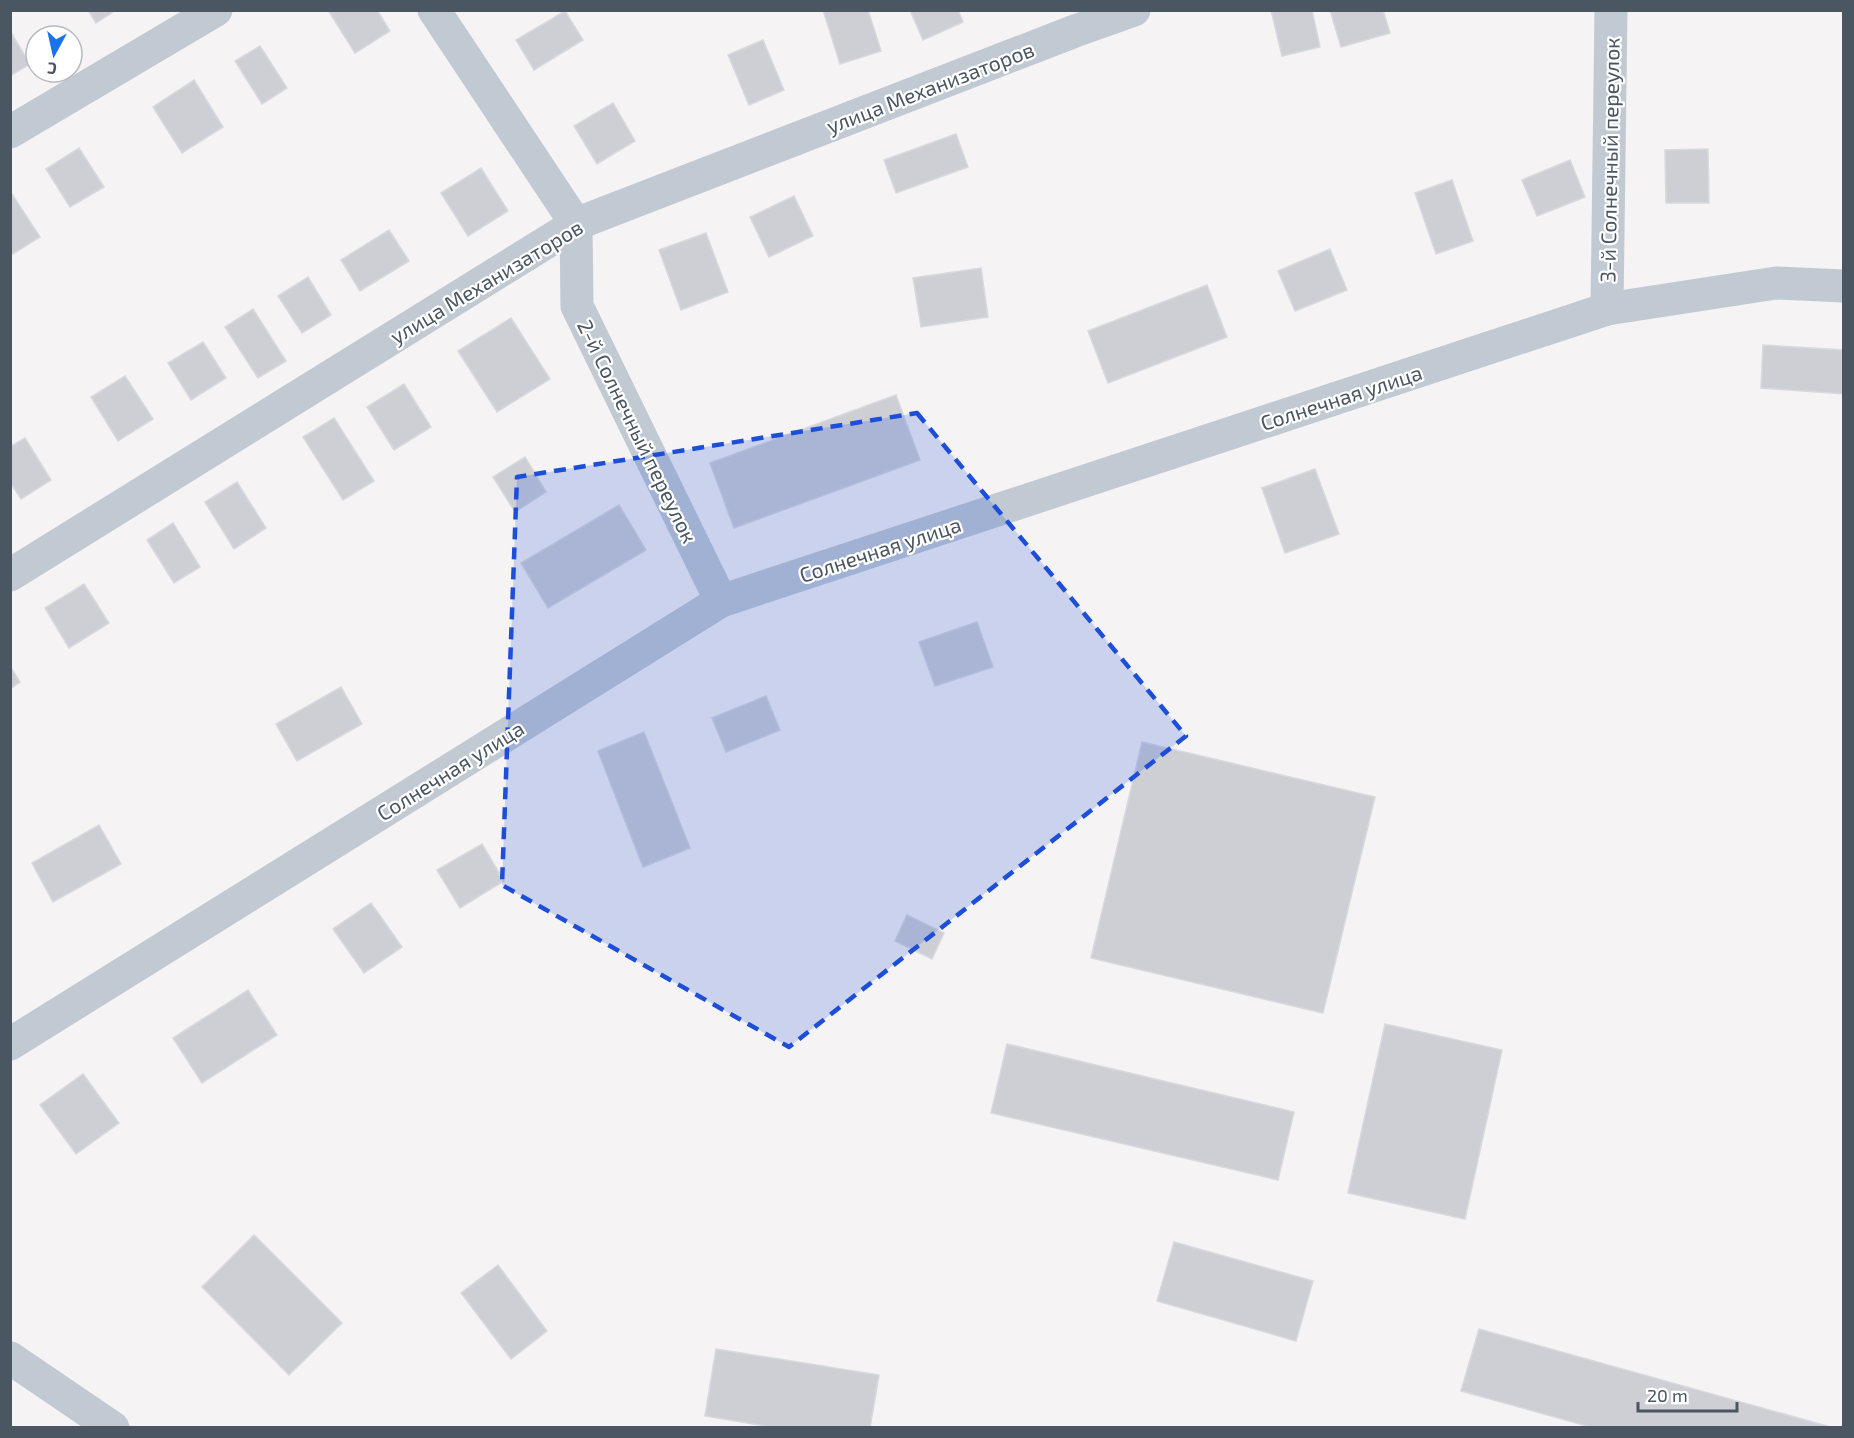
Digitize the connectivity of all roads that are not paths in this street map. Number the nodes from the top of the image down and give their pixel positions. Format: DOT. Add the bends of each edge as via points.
graph roads {
  1 [pos="216,10"];
  2 [pos="434,10"];
  3 [pos="1134,10"];
  4 [pos="1611,10"];
  5 [pos="1076,20"];
  6 [pos="10,132"];
  7 [pos="576,224"];
  8 [pos="1844,286"];
  9 [pos="1607,309"];
  10 [pos="10,575"];
  11 [pos="721,601"];
  12 [pos="10,1044"];
  13 [pos="10,1358"];
  14 [pos="113,1428"];
  1 -- 6 [label="street"];
  2 -- 7 [label="street"];
  3 -- 5 [label="street, улица Механизаторов"];
  4 -- 9 [label="street, 3-й Солнечный переулок"];
  5 -- 7 [label="street, улица Механизаторов"];
  7 -- 10 [label="street, улица Механизаторов"];
  7 -- 11 [label="street, 2-й Солнечный переулок" via="577,306"];
  8 -- 9 [label="street, Солнечная улица" via="1776,283"];
  9 -- 11 [label="street, Солнечная улица"];
  11 -- 12 [label="street, Солнечная улица"];
  13 -- 14 [label="street"];
}
